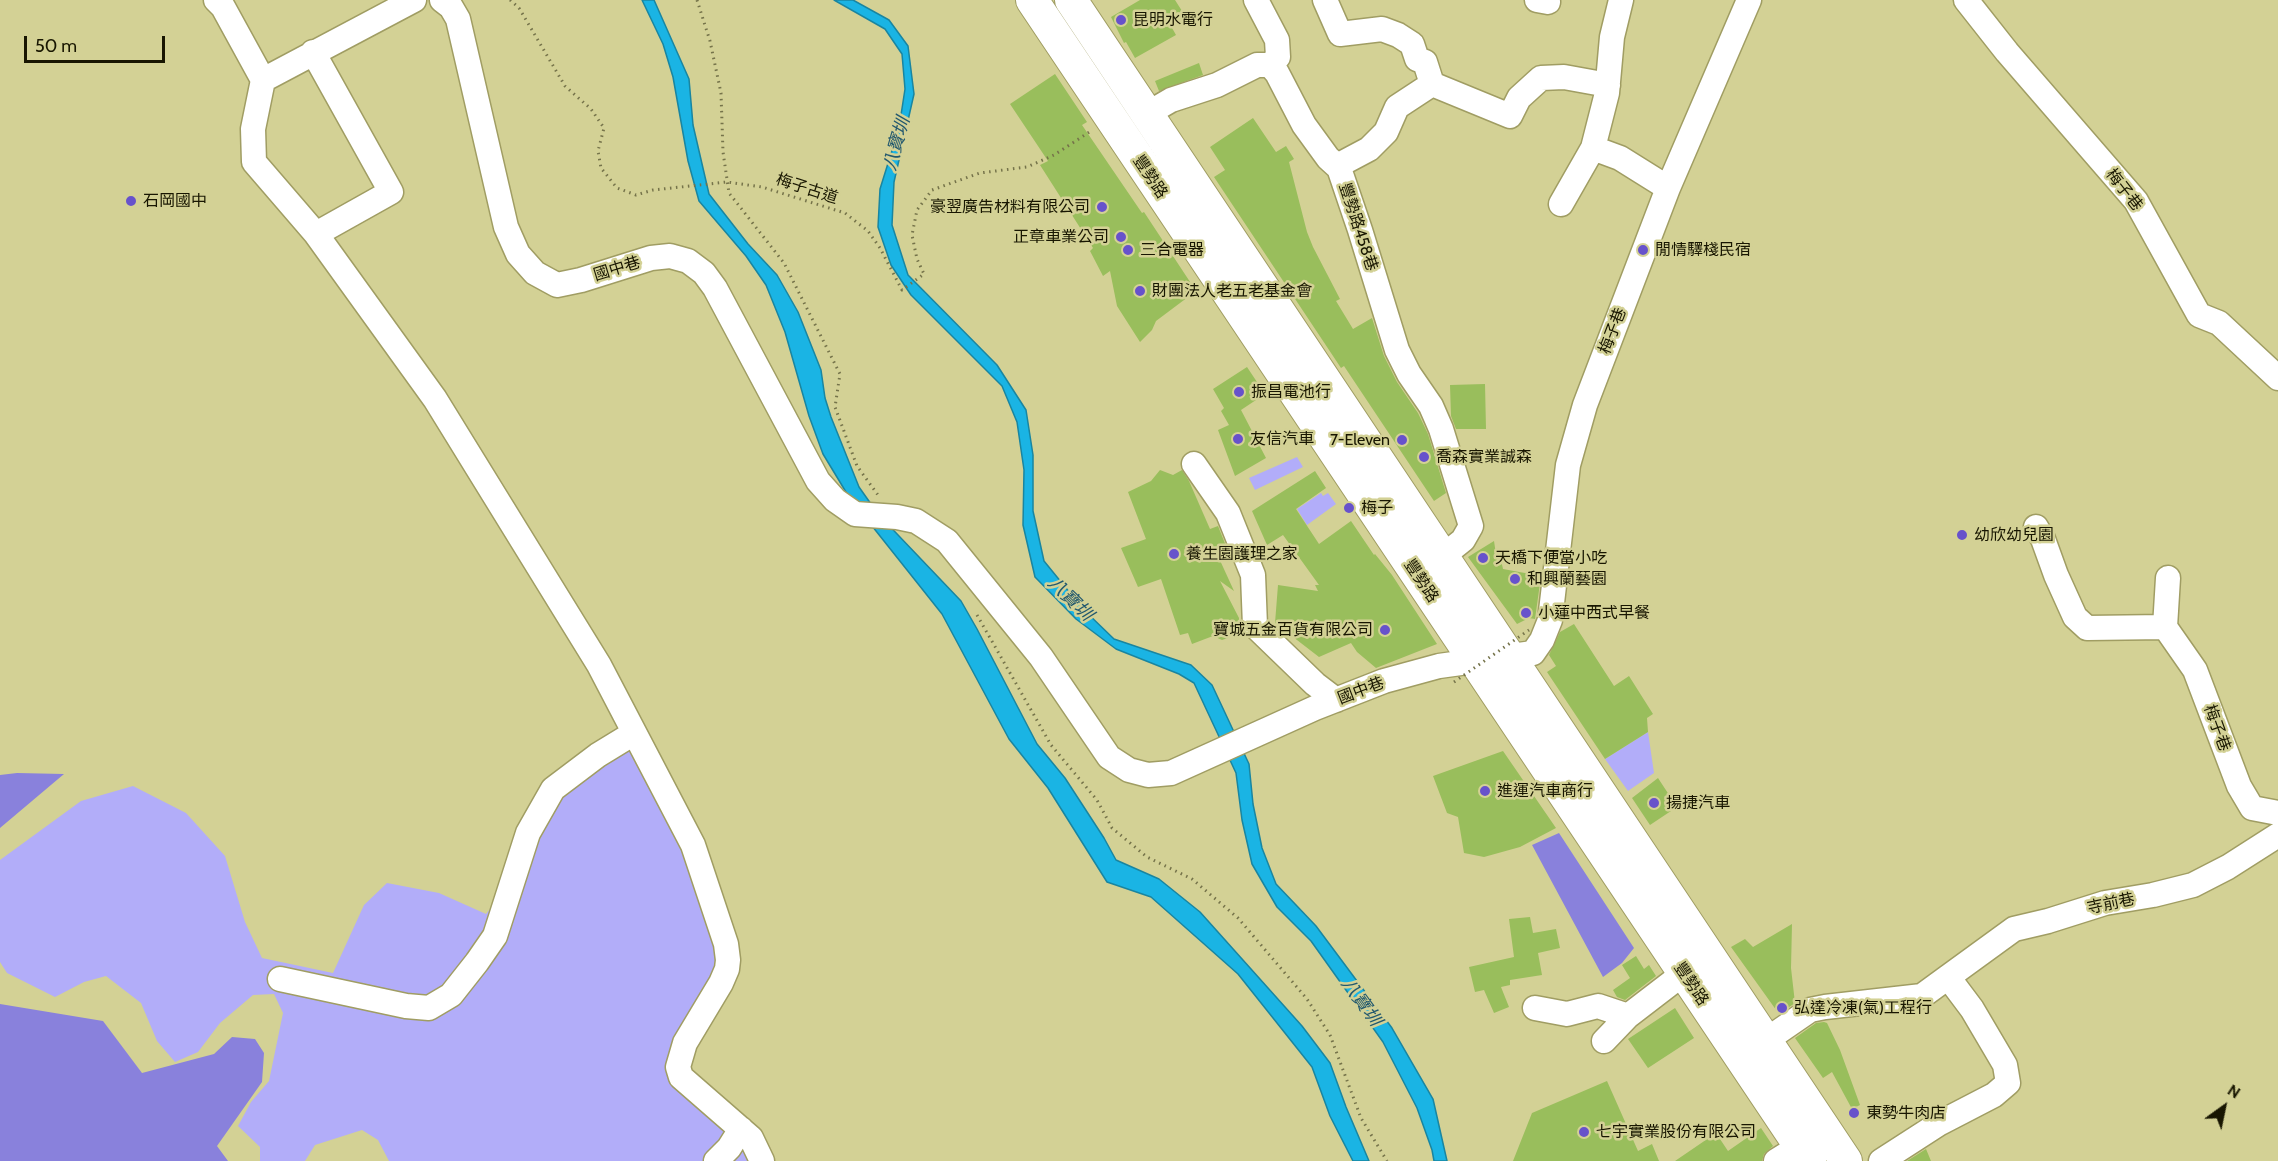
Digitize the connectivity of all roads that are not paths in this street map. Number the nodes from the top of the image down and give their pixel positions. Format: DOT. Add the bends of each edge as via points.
graph roads {
  1 [pos="216,0"];
  2 [pos="414,0"];
  3 [pos="442,0"];
  4 [pos="1032,0"];
  5 [pos="1071,0"];
  6 [pos="1256,0"];
  7 [pos="1325,0"];
  8 [pos="1621,0"];
  9 [pos="1749,0"];
  10 [pos="1966,0"];
  11 [pos="313,52"];
  12 [pos="1270,65"];
  13 [pos="263,80"];
  14 [pos="1432,84"];
  15 [pos="1608,85"];
  16 [pos="1147,114"];
  17 [pos="1593,148"];
  18 [pos="1337,166"];
  19 [pos="1668,188"];
  20 [pos="1561,204"];
  21 [pos="316,234"];
  22 [pos="2278,378"];
  23 [pos="1194,465"];
  24 [pos="2036,527"];
  25 [pos="1443,556"];
  26 [pos="2168,578"];
  27 [pos="2165,627"];
  28 [pos="1510,658"];
  29 [pos="1464,671"];
  30 [pos="1336,700"];
  31 [pos="634,733"];
  32 [pos="2278,813"];
  33 [pos="2278,835"];
  34 [pos="1684,974"];
  35 [pos="1948,977"];
  36 [pos="280,980"];
  37 [pos="1535,1008"];
  38 [pos="1628,1016"];
  39 [pos="1604,1041"];
  40 [pos="1766,1041"];
  41 [pos="741,1129"];
  42 [pos="1803,1150"];
  43 [pos="716,1161"];
  44 [pos="762,1161"];
  45 [pos="1846,1161"];
  46 [pos="1881,1161"];
  1 -- 13 [label="street"];
  2 -- 11 [label="street"];
  3 -- 30 [label="street, 國中巷" via="451,6 458,19 506,227 518,254 535,273 557,285 670,256 688,261 704,273 818,481 855,514 916,521 947,541 1041,657 1109,757 1129,770 1148,775 1171,773"];
  4 -- 29 [label="main road, 豐勢路"];
  5 -- 16 [label="main road, 豐勢路"];
  6 -- 12 [label="street" via="1276,40 1278,57"];
  7 -- 14 [label="street" via="1340,34 1382,29 1412,44 1417,59 1425,62"];
  8 -- 15 [label="street" via="1612,37"];
  9 -- 19 [label="street, 梅子巷"];
  10 -- 22 [label="street, 梅子巷" via="2136,201 2199,315 2219,323"];
  11 -- 13 [label="street"];
  11 -- 21 [label="street" via="391,192"];
  12 -- 16 [label="street" via="1257,65"];
  12 -- 18 [label="street, 豐勢路458巷" via="1304,125"];
  13 -- 21 [label="street" via="253,129 254,162"];
  14 -- 15 [label="street" via="1510,116 1519,98 1541,78 1564,77"];
  14 -- 18 [label="street" via="1397,107 1386,132 1369,149"];
  15 -- 17 [label="street"];
  16 -- 25 [label="main road, 豐勢路"];
  17 -- 19 [label="street" via="1620,158"];
  17 -- 20 [label="street"];
  18 -- 25 [label="street, 豐勢路458巷" via="1397,350 1431,406 1474,520 1463,540"];
  19 -- 28 [label="street, 梅子巷" via="1585,405 1568,465 1550,620 1533,653"];
  21 -- 31 [label="street" via="435,399 599,665"];
  23 -- 30 [label="street" via="1228,513 1253,575 1256,626"];
  24 -- 27 [label="street" via="2075,617 2086,628"];
  25 -- 28 [label="main road, 豐勢路"];
  26 -- 27 [label="street"];
  27 -- 32 [label="street, 梅子巷" via="2195,670 2239,786 2252,808"];
  28 -- 29 [label="street, 國中巷"];
  28 -- 40 [label="main road, 豐勢路"];
  29 -- 30 [label="street, 國中巷" via="1439,666"];
  29 -- 34 [label="main road, 豐勢路"];
  31 -- 36 [label="street" via="553,789 528,833 495,936 451,995 429,1008 406,1006"];
  31 -- 41 [label="street" via="693,845 726,944 727,969 685,1043 678,1067 681,1077"];
  33 -- 35 [label="street, 寺前巷" via="2193,885 2104,903 2014,929"];
  34 -- 38 [label="street"];
  34 -- 42 [label="main road, 豐勢路"];
  35 -- 40 [label="street, 寺前巷" via="1922,996 1810,1010"];
  35 -- 46 [label="street" via="2005,1065 2008,1083"];
  37 -- 38 [label="street" via="1567,1014 1598,1006"];
  38 -- 39 [label="street"];
  40 -- 42 [label="main road, 豐勢路"];
  41 -- 43 [label="street"];
  41 -- 44 [label="street" via="752,1138"];
  42 -- 45 [label="main road, 豐勢路"];
}
